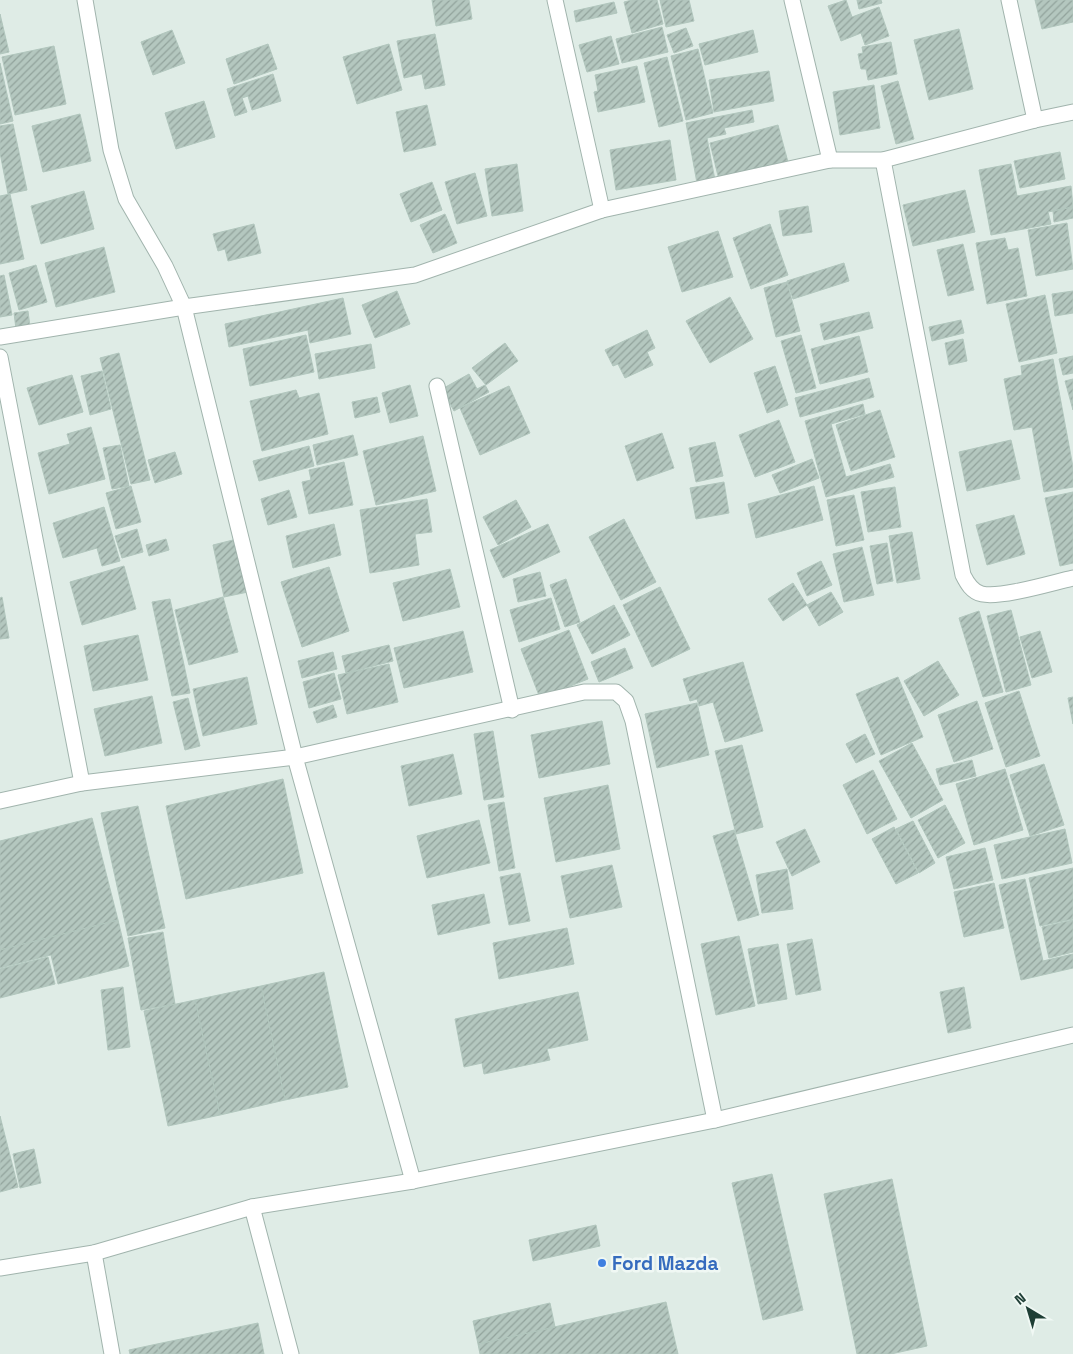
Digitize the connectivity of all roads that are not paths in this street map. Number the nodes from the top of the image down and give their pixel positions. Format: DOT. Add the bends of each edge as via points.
graph roads {
  1 [pos="84,0"];
  2 [pos="555,0"];
  3 [pos="792,0"];
  4 [pos="1010,0"];
  5 [pos="1073,112"];
  6 [pos="1035,120"];
  7 [pos="830,160"];
  8 [pos="883,160"];
  9 [pos="602,210"];
  10 [pos="184,307"];
  11 [pos="0,337"];
  12 [pos="0,357"];
  13 [pos="437,386"];
  14 [pos="1073,578"];
  15 [pos="512,710"];
  16 [pos="295,757"];
  17 [pos="82,783"];
  18 [pos="0,801"];
  19 [pos="1073,1035"];
  20 [pos="715,1120"];
  21 [pos="413,1181"];
  22 [pos="252,1207"];
  23 [pos="94,1253"];
  24 [pos="0,1268"];
  25 [pos="112,1354"];
  26 [pos="291,1354"];
  1 -- 10 [label="street" via="111,150 126,199 166,266"];
  2 -- 9 [label="street"];
  3 -- 7 [label="street"];
  4 -- 6 [label="street"];
  5 -- 6 [label="street"];
  6 -- 8 [label="street"];
  7 -- 8 [label="street"];
  7 -- 9 [label="street"];
  8 -- 14 [label="street" via="963,575 970,587 981,594 1014,592"];
  9 -- 10 [label="street" via="415,275"];
  10 -- 11 [label="street"];
  10 -- 16 [label="street"];
  12 -- 17 [label="street"];
  13 -- 15 [label="street"];
  15 -- 16 [label="street"];
  15 -- 20 [label="street" via="584,692 608,690 626,701 633,721"];
  16 -- 17 [label="street"];
  16 -- 21 [label="street"];
  17 -- 18 [label="street"];
  19 -- 20 [label="street"];
  20 -- 21 [label="street"];
  21 -- 22 [label="street"];
  22 -- 23 [label="street"];
  22 -- 26 [label="street"];
  23 -- 24 [label="street"];
  23 -- 25 [label="street"];
}
